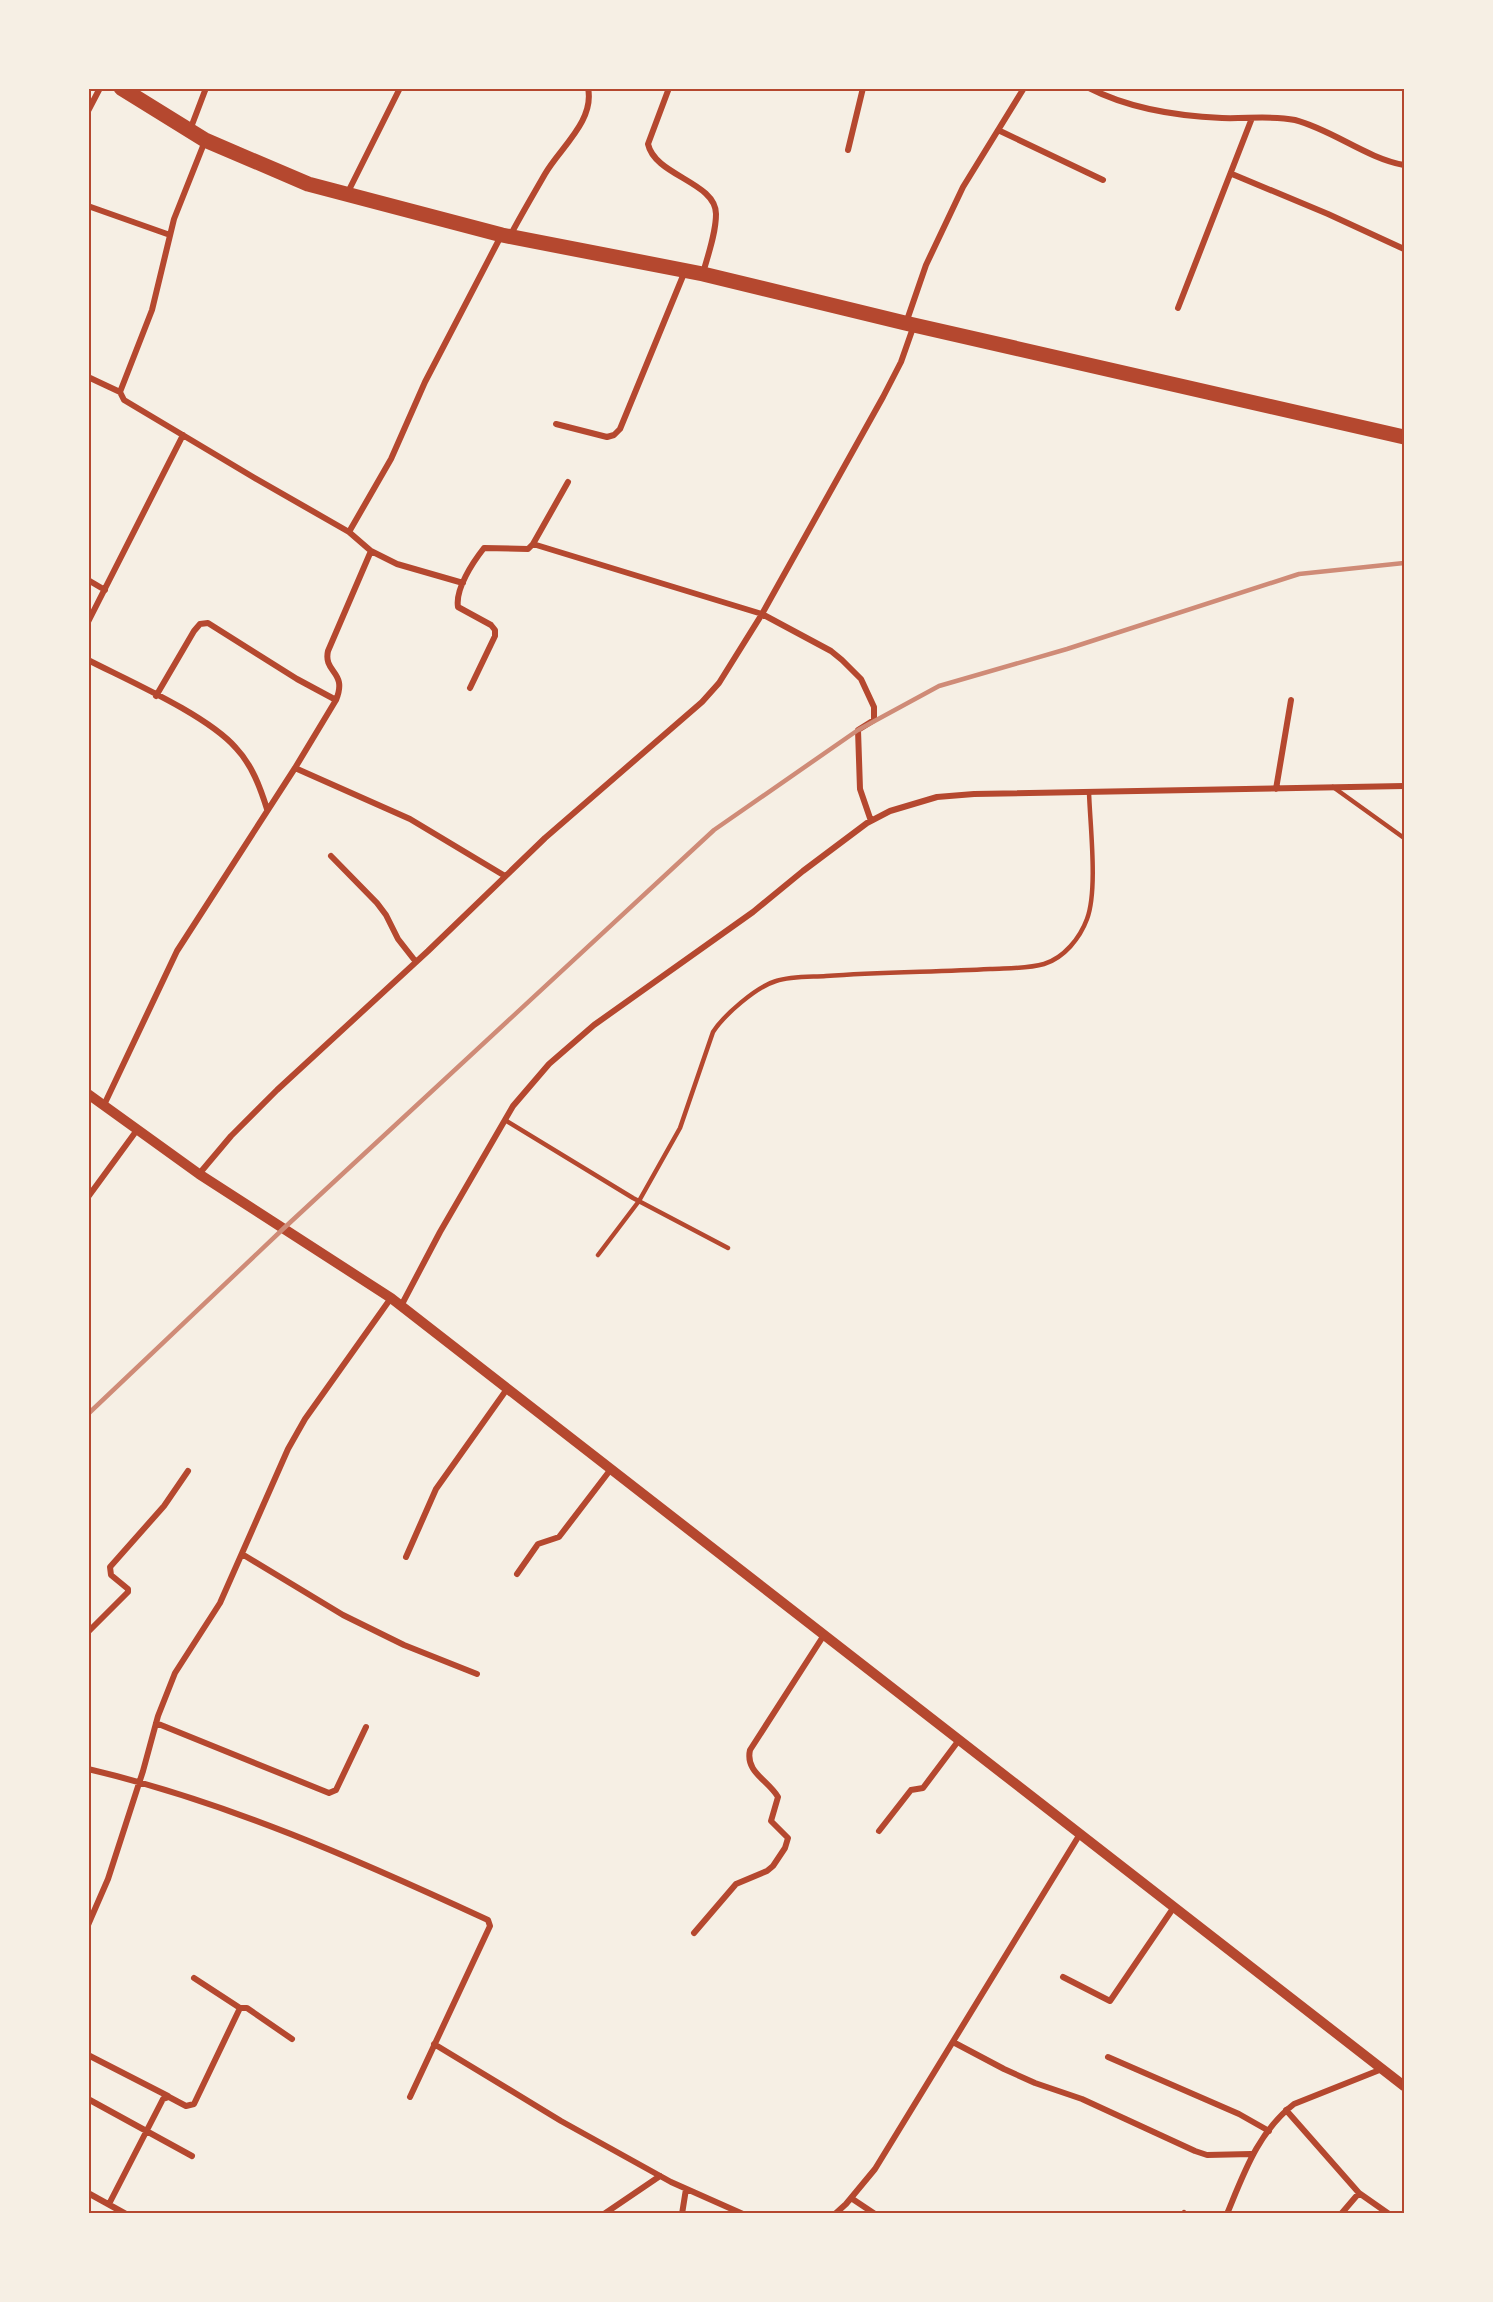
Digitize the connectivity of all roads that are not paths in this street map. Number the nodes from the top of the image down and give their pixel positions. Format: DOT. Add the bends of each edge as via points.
graph roads {
  1 [pos="100,88"];
  2 [pos="122,88"];
  3 [pos="206,88"];
  4 [pos="400,88"];
  5 [pos="588,88"];
  6 [pos="669,88"];
  7 [pos="863,88"];
  8 [pos="1024,88"];
  9 [pos="1089,88"];
  10 [pos="88,111"];
  11 [pos="1252,118"];
  12 [pos="190,130"];
  13 [pos="998,130"];
  14 [pos="205,140"];
  15 [pos="848,150"];
  16 [pos="1404,165"];
  17 [pos="1232,174"];
  18 [pos="1103,180"];
  19 [pos="347,194"];
  20 [pos="88,206"];
  21 [pos="170,235"];
  22 [pos="505,236"];
  23 [pos="1404,249"];
  24 [pos="686,270"];
  25 [pos="703,274"];
  26 [pos="1178,308"];
  27 [pos="910,324"];
  28 [pos="88,377"];
  29 [pos="120,393"];
  30 [pos="556,424"];
  31 [pos="183,435"];
  32 [pos="1404,437"];
  33 [pos="568,483"];
  34 [pos="349,532"];
  35 [pos="533,544"];
  36 [pos="371,551"];
  37 [pos="88,580"];
  38 [pos="464,583"];
  39 [pos="105,590"];
  40 [pos="762,614"];
  41 [pos="88,622"];
  42 [pos="88,660"];
  43 [pos="470,688"];
  44 [pos="156,696"];
  45 [pos="336,700"];
  46 [pos="1292,700"];
  47 [pos="296,768"];
  48 [pos="1404,786"];
  49 [pos="1333,787"];
  50 [pos="1276,789"];
  51 [pos="1089,792"];
  52 [pos="267,809"];
  53 [pos="871,821"];
  54 [pos="1404,838"];
  55 [pos="331,856"];
  56 [pos="505,876"];
  57 [pos="416,962"];
  58 [pos="88,1094"];
  59 [pos="104,1105"];
  60 [pos="505,1120"];
  61 [pos="137,1130"];
  62 [pos="199,1174"];
  63 [pos="88,1197"];
  64 [pos="639,1201"];
  65 [pos="728,1248"];
  66 [pos="598,1255"];
  67 [pos="391,1298"];
  68 [pos="401,1306"];
  69 [pos="507,1389"];
  70 [pos="611,1469"];
  71 [pos="188,1471"];
  72 [pos="242,1554"];
  73 [pos="406,1557"];
  74 [pos="517,1574"];
  75 [pos="88,1632"];
  76 [pos="824,1635"];
  77 [pos="477,1674"];
  78 [pos="156,1723"];
  79 [pos="366,1727"];
  80 [pos="959,1740"];
  81 [pos="88,1770"];
  82 [pos="140,1782"];
  83 [pos="879,1831"];
  84 [pos="1080,1834"];
  85 [pos="1174,1907"];
  86 [pos="88,1925"];
  87 [pos="694,1933"];
  88 [pos="1063,1977"];
  89 [pos="194,1978"];
  90 [pos="240,2008"];
  91 [pos="292,2039"];
  92 [pos="953,2042"];
  93 [pos="434,2044"];
  94 [pos="88,2055"];
  95 [pos="1108,2057"];
  96 [pos="1382,2069"];
  97 [pos="1404,2086"];
  98 [pos="169,2097"];
  99 [pos="410,2097"];
  100 [pos="89,2100"];
  101 [pos="1286,2110"];
  102 [pos="1269,2131"];
  103 [pos="146,2132"];
  104 [pos="1251,2154"];
  105 [pos="192,2156"];
  106 [pos="660,2176"];
  107 [pos="686,2189"];
  108 [pos="88,2193"];
  109 [pos="1359,2193"];
  110 [pos="851,2198"];
  111 [pos="109,2204"];
  112 [pos="126,2214"];
  113 [pos="604,2214"];
  114 [pos="682,2214"];
  115 [pos="743,2214"];
  116 [pos="835,2214"];
  117 [pos="875,2214"];
  118 [pos="1227,2214"];
  119 [pos="1341,2214"];
  120 [pos="1389,2214"];
  1 -- 10 [label="street"];
  2 -- 12 [label="main road"];
  3 -- 12 [label="street"];
  4 -- 19 [label="street"];
  5 -- 22 [label="street" via="588,105 574,135"];
  6 -- 25 [label="street" via="648,144 650,154 713,203 715,224"];
  7 -- 15 [label="street"];
  8 -- 13 [label="street"];
  9 -- 11 [label="street" via="1140,108"];
  11 -- 16 [label="street" via="1276,117 1318,127"];
  11 -- 17 [label="street"];
  12 -- 14 [label="main road"];
  13 -- 18 [label="street"];
  13 -- 27 [label="street" via="963,187 926,265"];
  14 -- 19 [label="main road" via="308,184"];
  14 -- 21 [label="street"];
  17 -- 23 [label="street"];
  17 -- 26 [label="street"];
  19 -- 22 [label="main road"];
  20 -- 21 [label="street"];
  21 -- 29 [label="street" via="152,310"];
  22 -- 24 [label="main road"];
  22 -- 34 [label="street" via="425,382 391,459"];
  24 -- 25 [label="main road"];
  24 -- 30 [label="street" via="620,429 608,437"];
  25 -- 27 [label="main road"];
  27 -- 32 [label="main road"];
  27 -- 40 [label="street" via="901,362 884,397"];
  28 -- 29 [label="street"];
  29 -- 31 [label="street" via="124,400"];
  31 -- 34 [label="street"];
  31 -- 39 [label="street"];
  33 -- 35 [label="street"];
  34 -- 36 [label="street"];
  35 -- 38 [label="street" via="528,549 484,548"];
  35 -- 40 [label="street"];
  36 -- 38 [label="street" via="397,564"];
  36 -- 45 [label="street" via="327,657 340,680"];
  37 -- 39 [label="street"];
  38 -- 43 [label="street" via="458,607 495,630"];
  39 -- 41 [label="street"];
  40 -- 53 [label="street" via="831,651 861,679 874,707 874,720 858,730 860,789"];
  40 -- 56 [label="street" via="719,683 702,702"];
  42 -- 44 [label="street"];
  44 -- 45 [label="street" via="194,631 200,624 208,623"];
  44 -- 52 [label="street" via="208,725 235,746 260,785"];
  45 -- 47 [label="street"];
  46 -- 50 [label="street"];
  47 -- 52 [label="street"];
  47 -- 56 [label="street" via="410,819"];
  48 -- 49 [label="street"];
  49 -- 50 [label="street"];
  49 -- 54 [label="lane"];
  50 -- 51 [label="street"];
  51 -- 53 [label="street" via="937,797"];
  51 -- 64 [label="lane" via="1092,897 1088,918 1077,938 1059,957 1025,967 846,974 781,980 762,987 713,1032 680,1128"];
  52 -- 59 [label="street" via="177,951"];
  53 -- 60 [label="street" via="594,1025 529,1085"];
  55 -- 57 [label="street" via="377,903"];
  56 -- 57 [label="street"];
  57 -- 62 [label="street" via="277,1090"];
  58 -- 59 [label="street"];
  59 -- 61 [label="street"];
  60 -- 64 [label="lane"];
  60 -- 68 [label="street"];
  61 -- 62 [label="street"];
  61 -- 63 [label="street"];
  62 -- 67 [label="street"];
  64 -- 65 [label="lane"];
  64 -- 66 [label="lane"];
  67 -- 68 [label="street"];
  67 -- 72 [label="street" via="305,1419"];
  68 -- 69 [label="street"];
  69 -- 70 [label="street"];
  69 -- 73 [label="street" via="436,1489"];
  70 -- 74 [label="street" via="559,1537 538,1544"];
  70 -- 76 [label="street"];
  71 -- 75 [label="street" via="164,1506 110,1567 111,1575 128,1592"];
  72 -- 77 [label="street" via="343,1615"];
  72 -- 78 [label="street" via="220,1603 175,1673"];
  76 -- 80 [label="street"];
  76 -- 87 [label="street" via="748,1757 751,1768 777,1797 771,1821 788,1838 785,1848 767,1871 736,1884"];
  78 -- 79 [label="street" via="329,1794 336,1790"];
  78 -- 82 [label="street"];
  80 -- 83 [label="street" via="923,1788 911,1790"];
  80 -- 84 [label="street"];
  81 -- 82 [label="street"];
  82 -- 86 [label="street" via="108,1879"];
  82 -- 93 [label="street" via="289,1832 488,1920 490,1926"];
  84 -- 85 [label="street"];
  84 -- 92 [label="street"];
  85 -- 88 [label="street" via="1110,2001"];
  85 -- 96 [label="street"];
  89 -- 90 [label="street"];
  90 -- 91 [label="street" via="247,2008"];
  90 -- 98 [label="street" via="194,2104 186,2106"];
  92 -- 104 [label="street" via="1035,2083 1082,2099 1195,2151 1207,2155"];
  92 -- 110 [label="street" via="875,2169"];
  93 -- 99 [label="street"];
  93 -- 106 [label="street"];
  94 -- 98 [label="street"];
  95 -- 102 [label="street"];
  96 -- 97 [label="street"];
  96 -- 101 [label="street"];
  98 -- 103 [label="street" via="163,2099"];
  100 -- 103 [label="street"];
  101 -- 102 [label="street"];
  101 -- 109 [label="street"];
  102 -- 104 [label="street"];
  103 -- 105 [label="street"];
  103 -- 111 [label="street"];
  104 -- 118 [label="street"];
  106 -- 107 [label="street"];
  106 -- 113 [label="street"];
  107 -- 114 [label="street"];
  107 -- 115 [label="street"];
  108 -- 111 [label="street"];
  109 -- 119 [label="street"];
  109 -- 120 [label="street"];
  110 -- 116 [label="street"];
  110 -- 117 [label="street"];
  111 -- 112 [label="street"];
}
